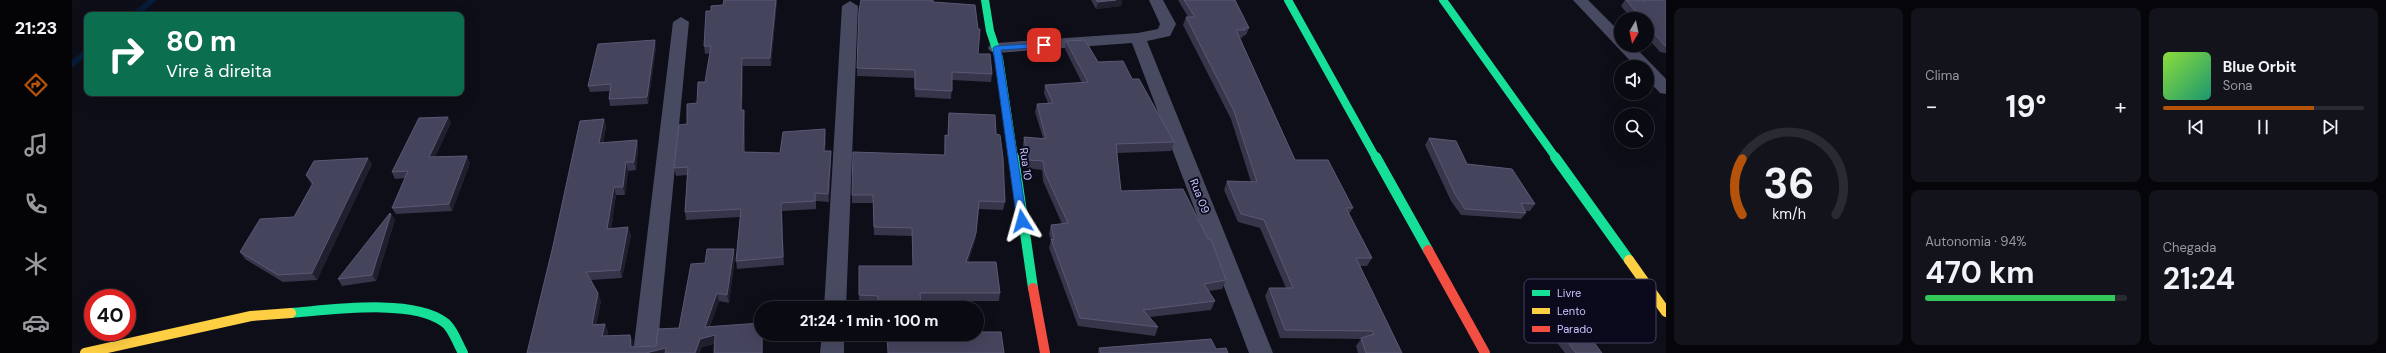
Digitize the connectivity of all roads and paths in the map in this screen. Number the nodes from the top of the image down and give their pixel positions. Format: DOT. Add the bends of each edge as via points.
graph roads {
  1 [pos="985,0"];
  2 [pos="1156,0"];
  3 [pos="1288,0"];
  4 [pos="1443,0"];
  5 [pos="1580,0"];
  6 [pos="850,6"];
  7 [pos="680,22"];
  8 [pos="1614,35"];
  9 [pos="1138,38"];
  10 [pos="996,48"];
  11 [pos="1631,52"];
  12 [pos="1638,60"];
  13 [pos="1654,76"];
  14 [pos="1666,89"];
  15 [pos="1642,279"];
  16 [pos="1656,298"];
  17 [pos="835,301"];
  18 [pos="1666,312"];
  19 [pos="833,341"];
  20 [pos="85,353"];
  21 [pos="463,353"];
  22 [pos="645,353"];
  23 [pos="832,353"];
  24 [pos="1045,353"];
  25 [pos="1261,353"];
  26 [pos="1485,353"];
  1 -- 10 [label="street, Rua 10" via="990,31"];
  2 -- 9 [label="street" via="1168,24 1164,32"];
  3 -- 26 [label="street"];
  4 -- 15 [label="street"];
  5 -- 8 [label="street"];
  6 -- 17 [label="street"];
  7 -- 22 [label="street"];
  9 -- 10 [label="street"];
  9 -- 25 [label="street, Rua 09"];
  10 -- 24 [label="street, Rua 10" via="1024,236"];
  11 -- 12 [label="street"];
  13 -- 14 [label="street"];
  16 -- 18 [label="street"];
  19 -- 23 [label="street"];
  20 -- 21 [label="street" via="252,316 360,308 416,309 446,322"];
}
